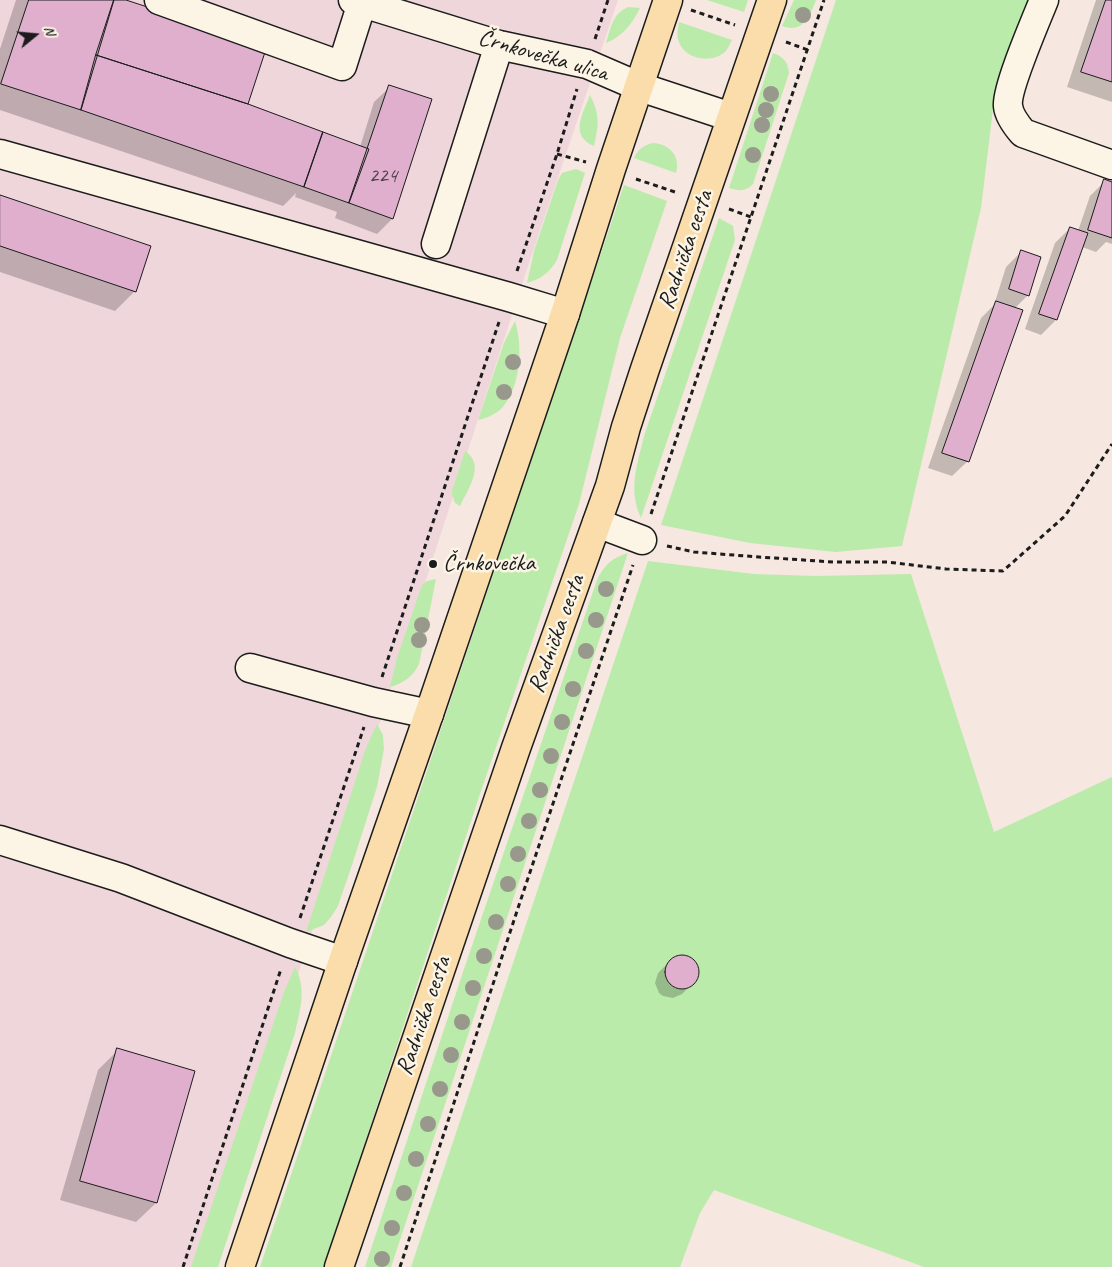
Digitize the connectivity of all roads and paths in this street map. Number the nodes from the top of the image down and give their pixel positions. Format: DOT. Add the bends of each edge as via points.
graph roads {
  1 [pos="159,0"];
  2 [pos="608,0"];
  3 [pos="772,0"];
  4 [pos="824,0"];
  5 [pos="1044,0"];
  6 [pos="358,1"];
  7 [pos="677,4"];
  8 [pos="740,26"];
  9 [pos="779,40"];
  10 [pos="499,44"];
  11 [pos="592,47"];
  12 [pos="808,50"];
  13 [pos="580,80"];
  14 [pos="640,87"];
  15 [pos="731,117"];
  16 [pos="0,154"];
  17 [pos="557,154"];
  18 [pos="594,164"];
  19 [pos="1112,164"];
  20 [pos="628,176"];
  21 [pos="674,192"];
  22 [pos="721,207"];
  23 [pos="751,217"];
  24 [pos="436,244"];
  25 [pos="516,276"];
  26 [pos="565,314"];
  27 [pos="501,318"];
  28 [pos="1112,444"];
  29 [pos="650,515"];
  30 [pos="597,523"];
  31 [pos="638,552"];
  32 [pos="250,668"];
  33 [pos="381,679"];
  34 [pos="429,714"];
  35 [pos="366,723"];
  36 [pos="0,840"];
  37 [pos="299,921"];
  38 [pos="343,961"];
  39 [pos="282,965"];
  40 [pos="183,1267"];
  41 [pos="240,1267"];
  42 [pos="339,1267"];
  43 [pos="400,1267"];
  1 -- 6 [label="street" via="342,66"];
  2 -- 11 [label="path"];
  3 -- 15 [label="main road, Radnička cesta"];
  4 -- 12 [label="path"];
  5 -- 19 [label="street" via="1013,83 1008,106 1011,114 1023,134"];
  6 -- 10 [label="street, Črnkovečka ulica"];
  7 -- 8 [label="path"];
  7 -- 14 [label="main road"];
  9 -- 12 [label="path"];
  10 -- 14 [label="street, Črnkovečka ulica" via="587,64"];
  10 -- 24 [label="street"];
  12 -- 23 [label="path"];
  13 -- 17 [label="path"];
  14 -- 15 [label="street, Črnkovečka ulica"];
  14 -- 26 [label="main road"];
  15 -- 30 [label="main road, Radnička cesta" via="644,369"];
  16 -- 26 [label="street"];
  17 -- 18 [label="path"];
  17 -- 25 [label="path"];
  20 -- 21 [label="path"];
  22 -- 23 [label="path"];
  23 -- 29 [label="path"];
  26 -- 34 [label="main road"];
  27 -- 33 [label="path"];
  28 -- 31 [label="path" via="1065,516 1003,571 887,562"];
  30 -- 31 [label="street"];
  30 -- 42 [label="main road, Radnička cesta"];
  31 -- 43 [label="path"];
  32 -- 34 [label="street"];
  34 -- 38 [label="main road"];
  35 -- 37 [label="path"];
  36 -- 38 [label="street" via="121,878 290,944"];
  38 -- 41 [label="main road"];
  39 -- 40 [label="path"];
}
